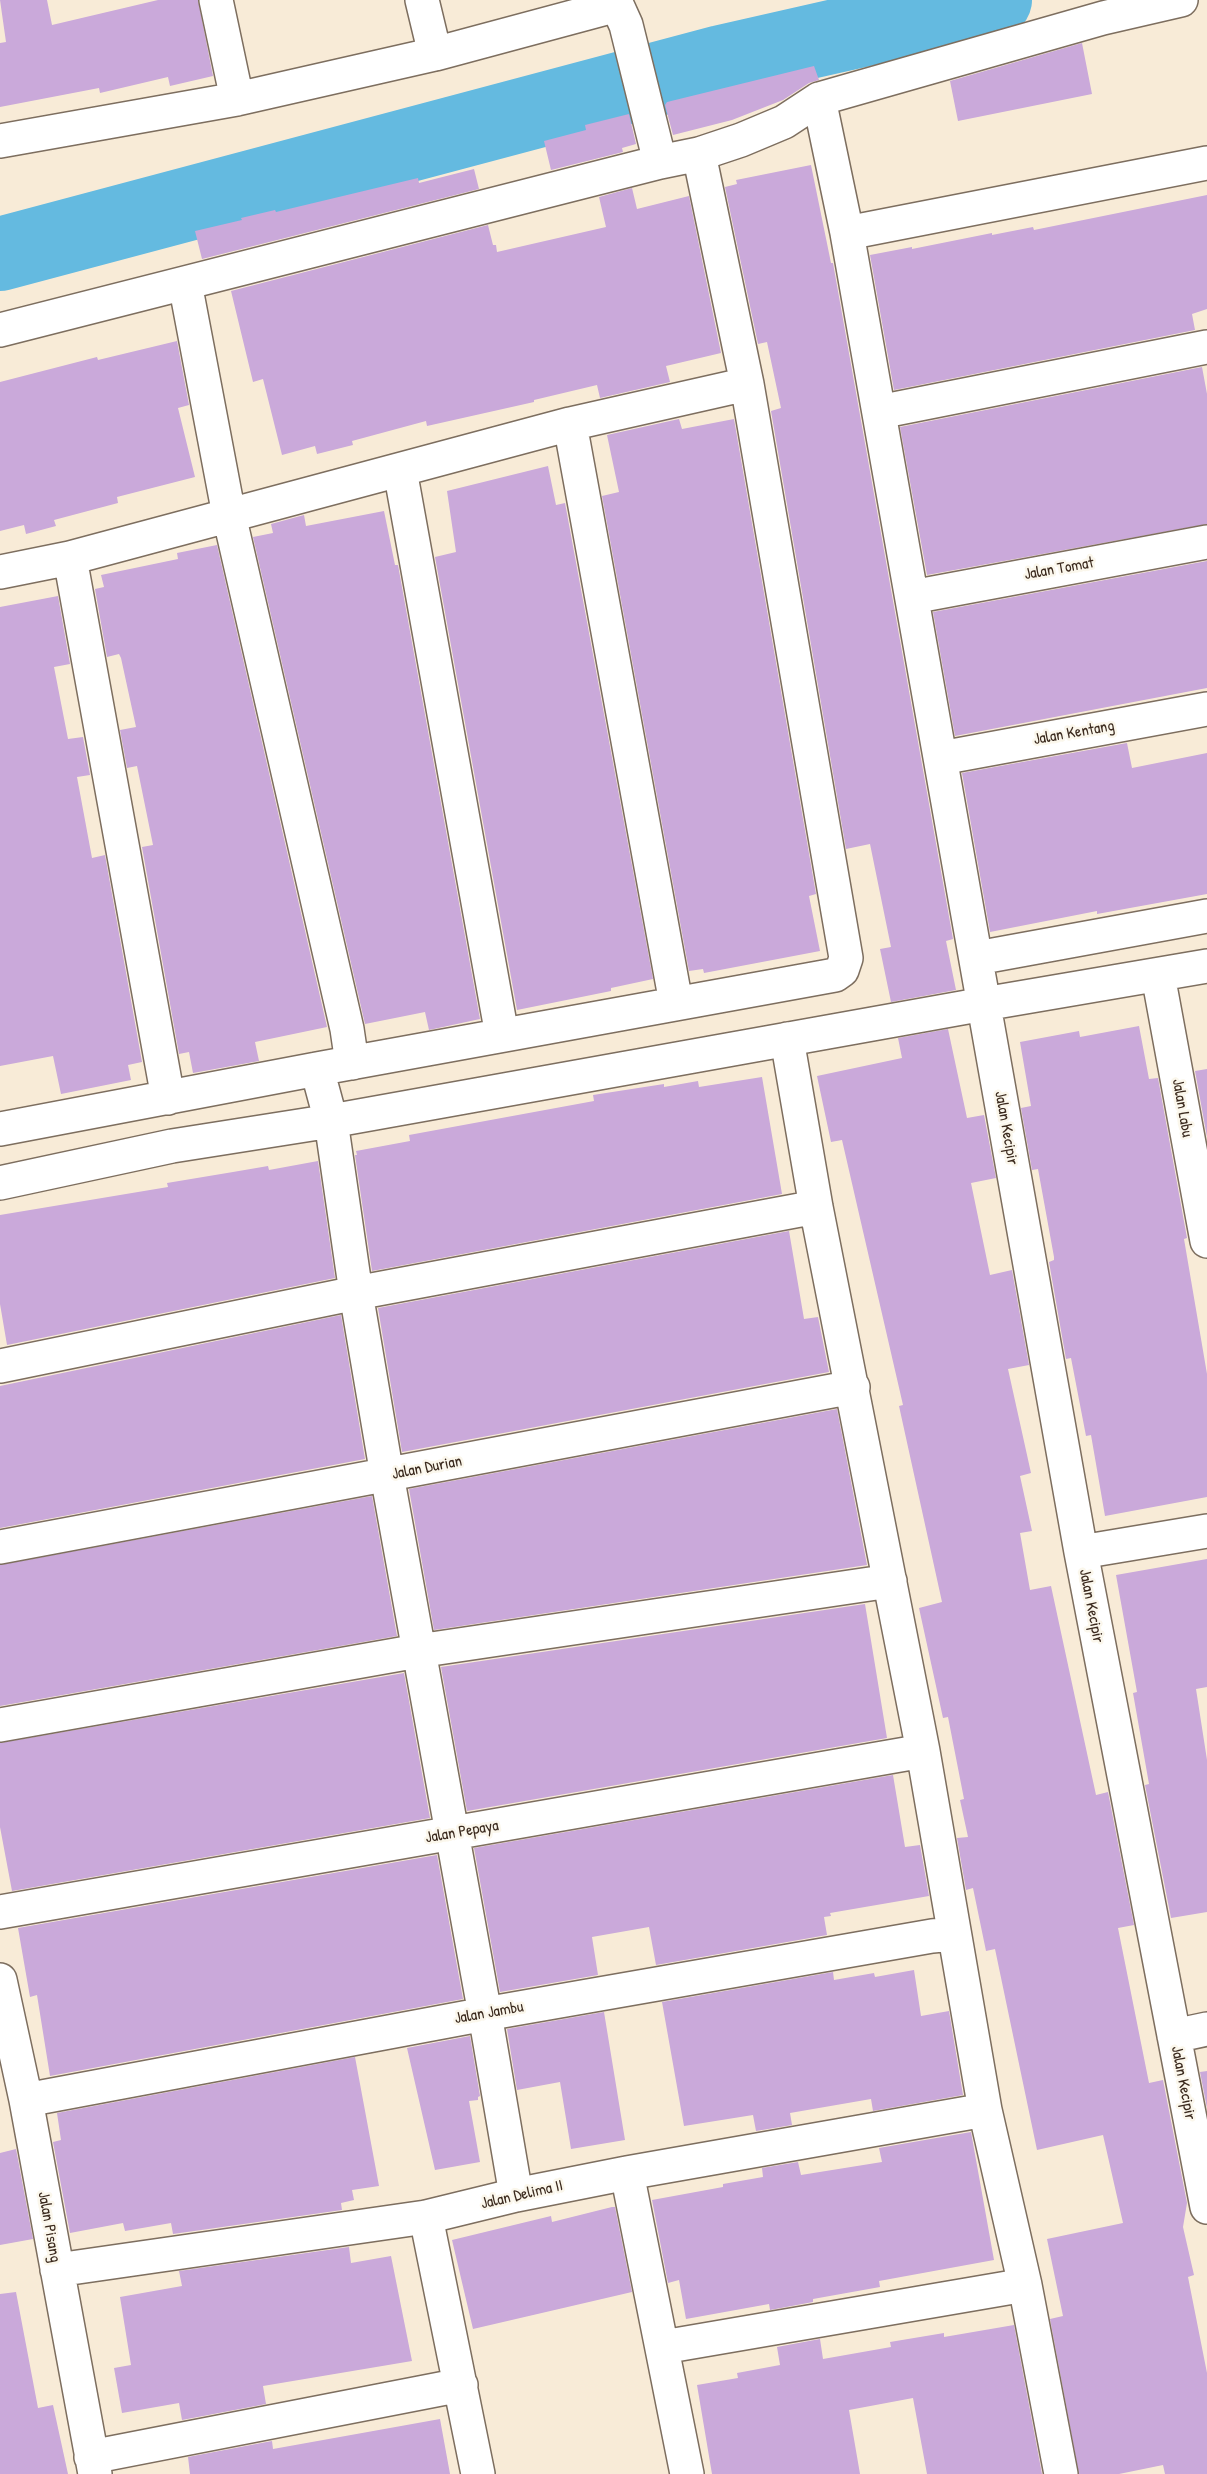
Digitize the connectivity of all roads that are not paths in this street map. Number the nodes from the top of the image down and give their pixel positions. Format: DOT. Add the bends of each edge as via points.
graph roads {
  1 [pos="216,0"];
  2 [pos="422,0"];
  3 [pos="1181,0"];
  4 [pos="620,10"];
  5 [pos="435,54"];
  6 [pos="237,99"];
  7 [pos="819,99"];
  8 [pos="0,141"];
  9 [pos="699,154"];
  10 [pos="660,162"];
  11 [pos="1207,163"];
  12 [pos="847,233"];
  13 [pos="185,283"];
  14 [pos="0,330"];
  15 [pos="1207,347"];
  16 [pos="747,384"];
  17 [pos="879,412"];
  18 [pos="570,424"];
  19 [pos="399,470"];
  20 [pos="229,515"];
  21 [pos="1207,542"];
  22 [pos="70,558"];
  23 [pos="0,572"];
  24 [pos="912,597"];
  25 [pos="1207,709"];
  26 [pos="941,758"];
  27 [pos="1207,916"];
  28 [pos="976,957"];
  29 [pos="1207,966"];
  30 [pos="1158,975"];
  31 [pos="676,1003"];
  32 [pos="984,1004"];
  33 [pos="502,1035"];
  34 [pos="787,1039"];
  35 [pos="352,1063"];
  36 [pos="317,1069"];
  37 [pos="168,1098"];
  38 [pos="331,1121"];
  39 [pos="0,1129"];
  40 [pos="0,1183"];
  41 [pos="816,1207"];
  42 [pos="1207,1241"];
  43 [pos="356,1293"];
  44 [pos="0,1366"];
  45 [pos="853,1388"];
  46 [pos="387,1475"];
  47 [pos="1207,1531"];
  48 [pos="0,1546"];
  49 [pos="1081,1552"];
  50 [pos="890,1581"];
  51 [pos="418,1652"];
  52 [pos="0,1725"];
  53 [pos="924,1751"];
  54 [pos="451,1834"];
  55 [pos="0,1912"];
  56 [pos="954,1934"];
  57 [pos="0,1980"];
  58 [pos="485,2013"];
  59 [pos="1207,2030"];
  60 [pos="1174,2036"];
  61 [pos="26,2100"];
  62 [pos="985,2110"];
  63 [pos="627,2173"];
  64 [pos="516,2195"];
  65 [pos="1207,2207"];
  66 [pos="426,2217"];
  67 [pos="57,2270"];
  68 [pos="1025,2285"];
  69 [pos="663,2347"];
  70 [pos="461,2385"];
  71 [pos="93,2465"];
  72 [pos="478,2474"];
  73 [pos="687,2474"];
  74 [pos="1061,2474"];
  1 -- 6 [label="street"];
  2 -- 5 [label="street"];
  3 -- 7 [label="street" via="1103,18"];
  4 -- 5 [label="street"];
  4 -- 10 [label="street"];
  5 -- 6 [label="street"];
  6 -- 8 [label="street"];
  7 -- 9 [label="street" via="784,122"];
  7 -- 12 [label="street, Jalan Kecipir"];
  9 -- 10 [label="street"];
  9 -- 16 [label="street"];
  10 -- 13 [label="street"];
  11 -- 12 [label="street"];
  12 -- 17 [label="street, Jalan Kecipir"];
  13 -- 14 [label="street"];
  13 -- 20 [label="street"];
  15 -- 17 [label="street"];
  16 -- 18 [label="street"];
  16 -- 31 [label="street" via="846,958 836,975"];
  17 -- 24 [label="street, Jalan Kecipir"];
  18 -- 19 [label="street"];
  18 -- 31 [label="street"];
  19 -- 20 [label="street"];
  19 -- 33 [label="street"];
  20 -- 22 [label="street"];
  20 -- 35 [label="street"];
  21 -- 24 [label="street, Jalan Tomat"];
  22 -- 23 [label="street"];
  22 -- 37 [label="street"];
  24 -- 26 [label="street, Jalan Kecipir"];
  25 -- 26 [label="street, Jalan Kentang"];
  26 -- 28 [label="street, Jalan Kecipir"];
  27 -- 28 [label="street"];
  28 -- 32 [label="street, Jalan Kecipir"];
  29 -- 30 [label="street"];
  30 -- 32 [label="street"];
  30 -- 42 [label="street, Jalan Labu"];
  31 -- 33 [label="street"];
  32 -- 34 [label="street"];
  32 -- 49 [label="street, Jalan Kecipir"];
  33 -- 35 [label="street"];
  34 -- 38 [label="street"];
  34 -- 41 [label="street"];
  35 -- 36 [label="street"];
  36 -- 37 [label="street"];
  36 -- 38 [label="street"];
  37 -- 39 [label="street"];
  38 -- 40 [label="street" via="172,1146"];
  38 -- 43 [label="street"];
  41 -- 43 [label="street"];
  41 -- 45 [label="street"];
  43 -- 44 [label="street"];
  43 -- 46 [label="street"];
  45 -- 46 [label="street, Jalan Durian"];
  45 -- 50 [label="street"];
  46 -- 48 [label="street, Jalan Durian"];
  46 -- 51 [label="street"];
  47 -- 49 [label="street"];
  49 -- 60 [label="street, Jalan Kecipir"];
  50 -- 51 [label="street"];
  50 -- 53 [label="street"];
  51 -- 52 [label="street"];
  51 -- 54 [label="street"];
  53 -- 54 [label="street, Jalan Pepaya"];
  53 -- 56 [label="street"];
  54 -- 55 [label="street, Jalan Pepaya"];
  54 -- 58 [label="street"];
  56 -- 58 [label="street, Jalan Jambu"];
  56 -- 62 [label="street"];
  57 -- 61 [label="street, Jalan Pisang"];
  58 -- 61 [label="street, Jalan Jambu"];
  58 -- 64 [label="street"];
  59 -- 60 [label="street"];
  60 -- 65 [label="street, Jalan Kecipir"];
  61 -- 67 [label="street, Jalan Pisang"];
  62 -- 63 [label="street, Jalan Delima II"];
  62 -- 68 [label="street"];
  63 -- 64 [label="street, Jalan Delima II"];
  63 -- 69 [label="street"];
  64 -- 66 [label="street, Jalan Delima II"];
  66 -- 67 [label="street, Jalan Delima II"];
  66 -- 70 [label="street"];
  67 -- 71 [label="street, Jalan Pisang"];
  68 -- 69 [label="street"];
  68 -- 74 [label="street"];
  69 -- 73 [label="street"];
  70 -- 71 [label="street"];
  70 -- 72 [label="street"];
}
